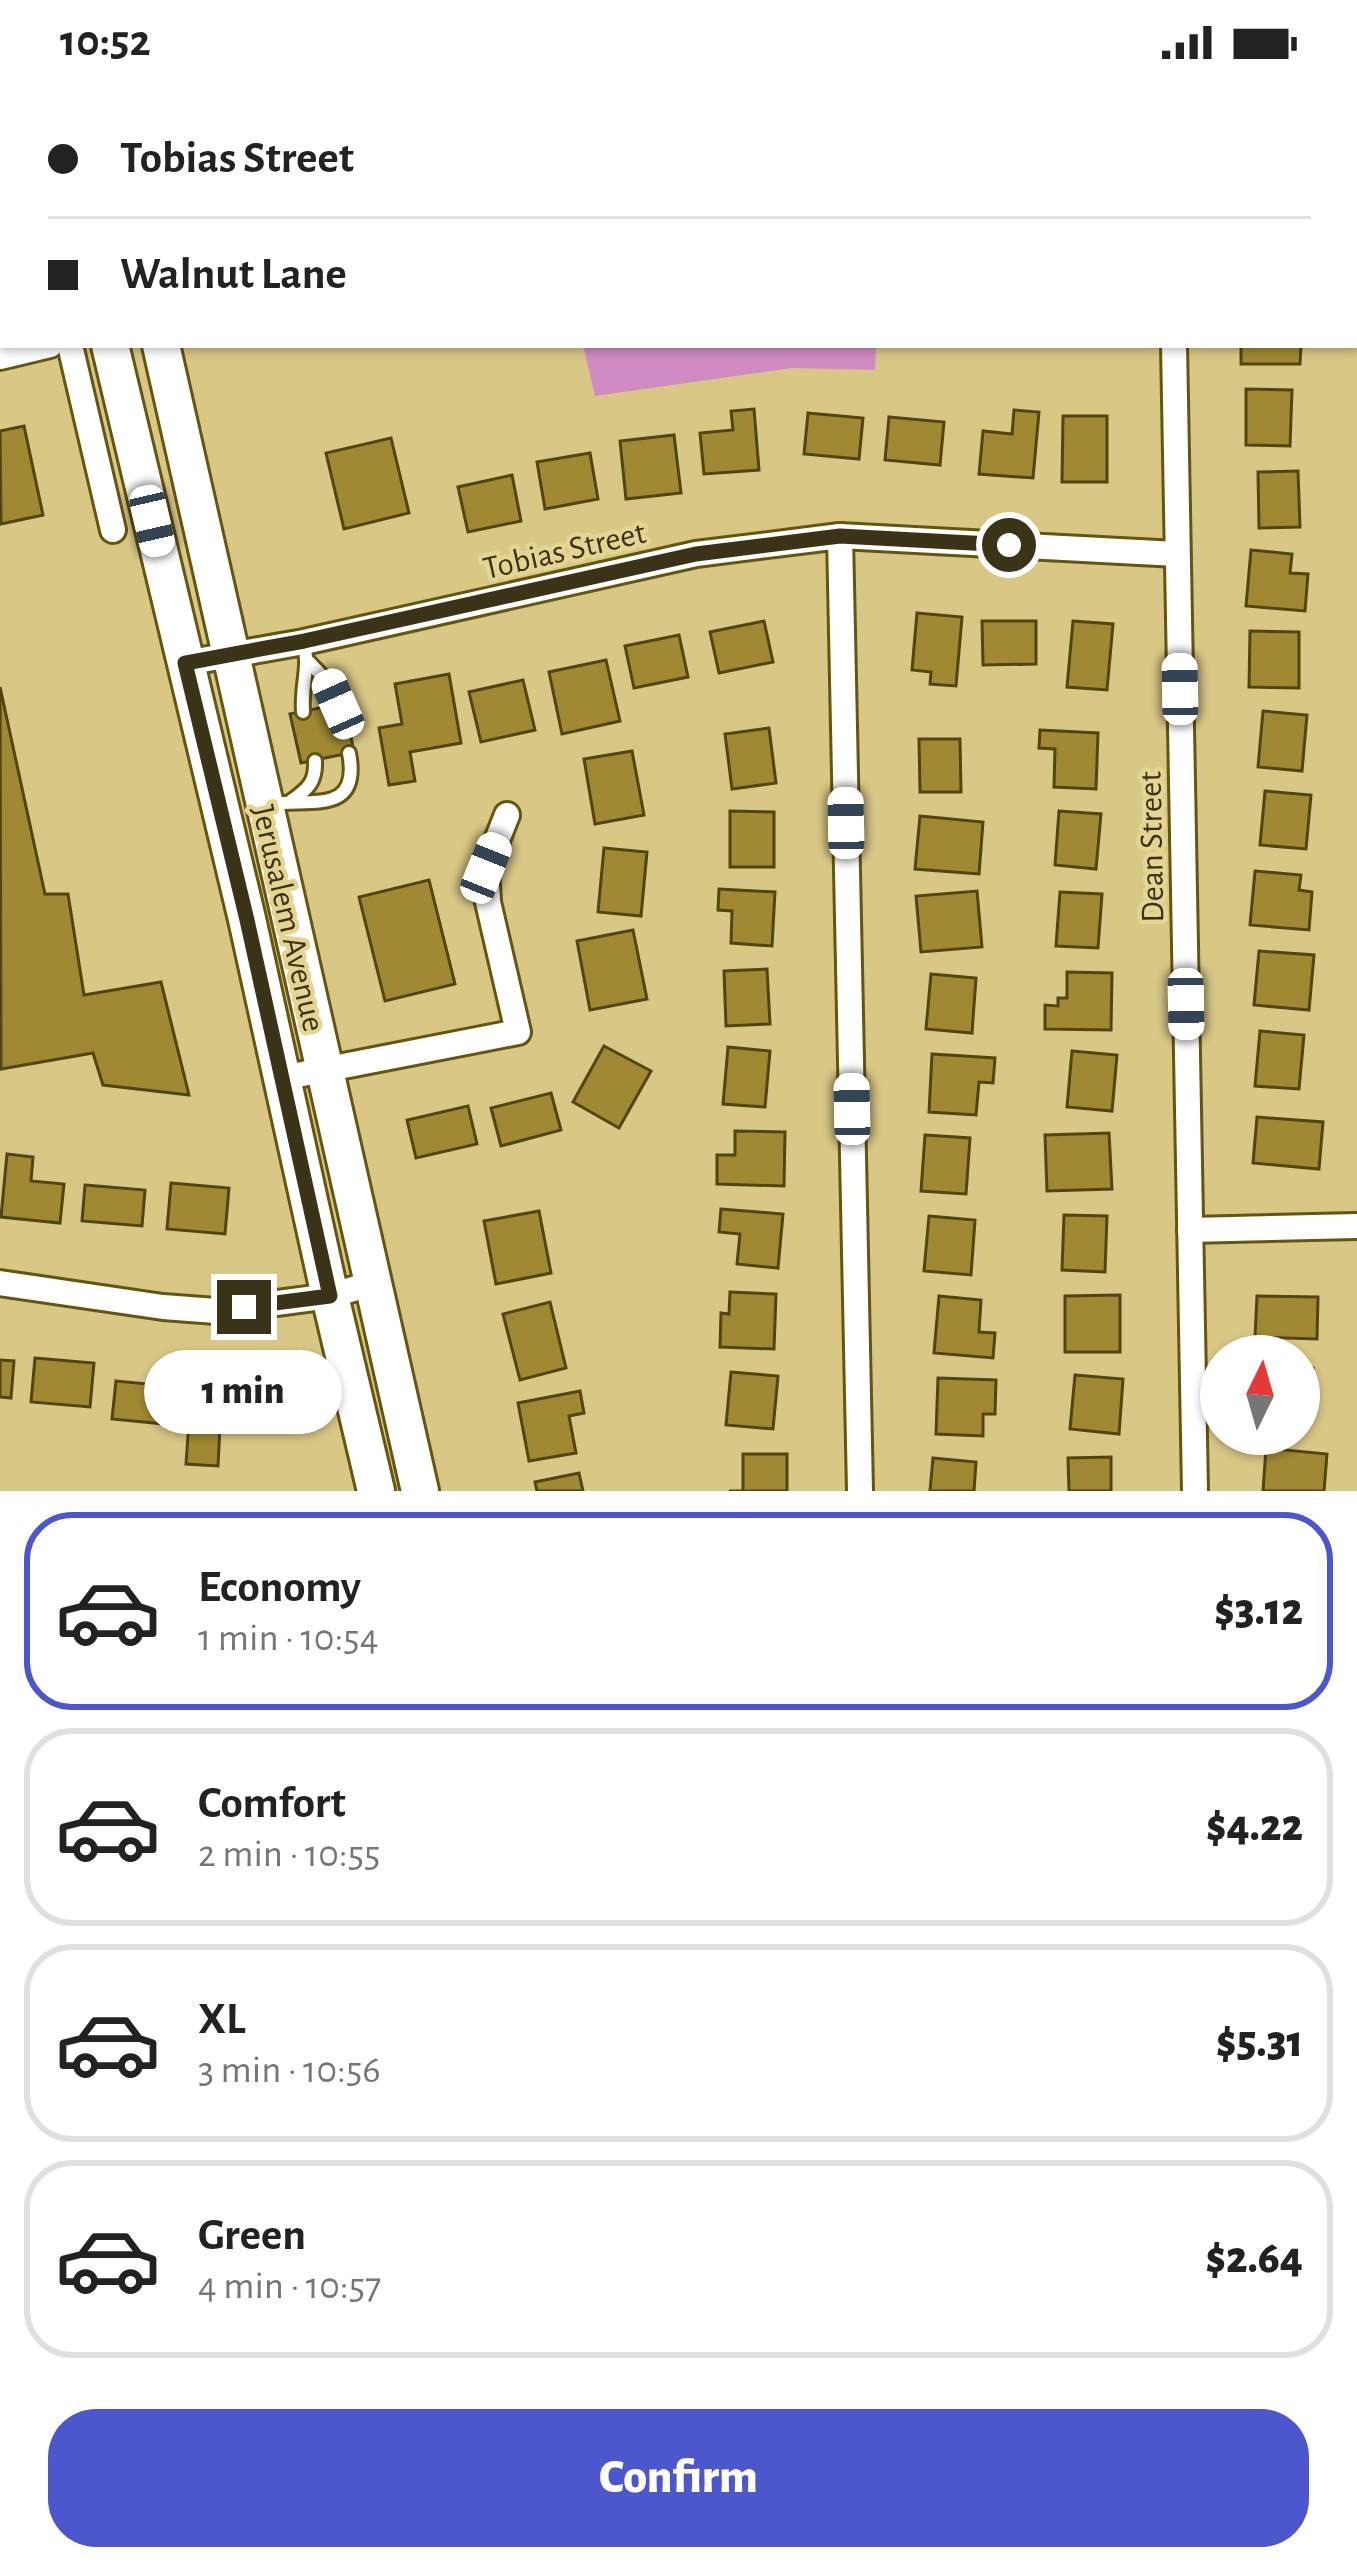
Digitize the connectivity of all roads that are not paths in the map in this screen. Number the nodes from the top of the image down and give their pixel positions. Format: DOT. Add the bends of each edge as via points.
graph roads {
  1 [pos="38,348"];
  2 [pos="71,348"];
  3 [pos="111,348"];
  4 [pos="162,348"];
  5 [pos="1174,348"];
  6 [pos="0,357"];
  7 [pos="113,530"];
  8 [pos="840,536"];
  9 [pos="1177,554"];
  10 [pos="306,651"];
  11 [pos="231,654"];
  12 [pos="185,663"];
  13 [pos="338,704"];
  14 [pos="303,712"];
  15 [pos="349,753"];
  16 [pos="315,761"];
  17 [pos="278,803"];
  18 [pos="507,815"];
  19 [pos="325,1070"];
  20 [pos="282,1078"];
  21 [pos="1357,1226"];
  22 [pos="1190,1230"];
  23 [pos="0,1283"];
  24 [pos="373,1283"];
  25 [pos="330,1296"];
  26 [pos="376,1491"];
  27 [pos="420,1491"];
  28 [pos="860,1491"];
  29 [pos="1195,1491"];
  1 -- 6 [label="street"];
  2 -- 7 [label="street"];
  3 -- 12 [label="main road, Jerusalem Avenue"];
  4 -- 11 [label="main road, Jerusalem Avenue"];
  5 -- 9 [label="street, Dean Street"];
  8 -- 9 [label="street, Tobias Street"];
  8 -- 10 [label="street, Tobias Street" via="696,554"];
  8 -- 28 [label="street"];
  9 -- 22 [label="street, Dean Street"];
  10 -- 11 [label="street, Tobias Street"];
  10 -- 13 [label="lane"];
  10 -- 14 [label="lane"];
  11 -- 12 [label="street, Tobias Street"];
  11 -- 17 [label="main road, Jerusalem Avenue"];
  12 -- 20 [label="main road, Jerusalem Avenue"];
  15 -- 17 [label="lane" via="345,792 322,803"];
  16 -- 17 [label="lane" via="308,790"];
  17 -- 19 [label="main road, Jerusalem Avenue"];
  18 -- 19 [label="street" via="486,868 518,1032"];
  19 -- 20 [label="street"];
  19 -- 24 [label="main road, Jerusalem Avenue"];
  20 -- 25 [label="main road, Jerusalem Avenue"];
  21 -- 22 [label="street"];
  22 -- 29 [label="street, Dean Street"];
  23 -- 25 [label="street" via="216,1311"];
  24 -- 25 [label="street"];
  24 -- 27 [label="main road, Jerusalem Avenue"];
  25 -- 26 [label="main road, Jerusalem Avenue"];
}
